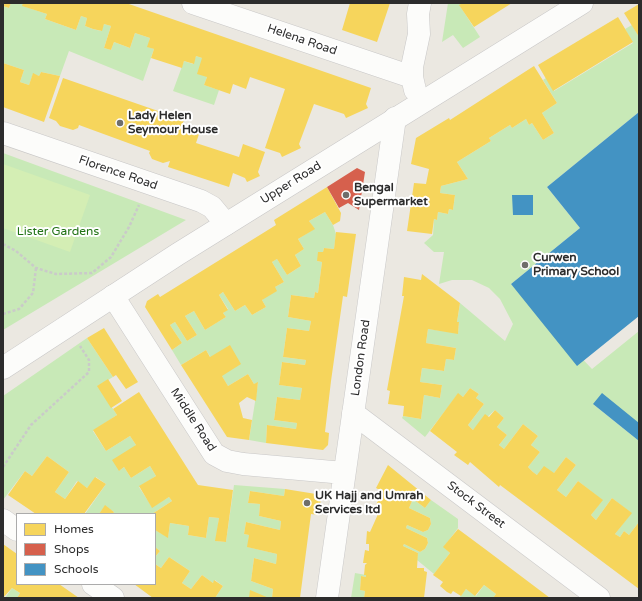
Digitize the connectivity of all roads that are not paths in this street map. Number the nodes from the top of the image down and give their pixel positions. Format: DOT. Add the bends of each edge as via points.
graph roads {
  1 [pos="193,3"];
  2 [pos="420,3"];
  3 [pos="582,3"];
  4 [pos="412,77"];
  5 [pos="419,103"];
  6 [pos="395,118"];
  7 [pos="3,133"];
  8 [pos="226,224"];
  9 [pos="113,296"];
  10 [pos="3,368"];
  11 [pos="353,413"];
  12 [pos="344,473"];
  13 [pos="3,520"];
  14 [pos="16,529"];
  15 [pos="94,585"];
  16 [pos="113,598"];
  17 [pos="327,598"];
  18 [pos="599,598"];
  1 -- 4 [label="street, Helena Road"];
  2 -- 4 [label="street" via="419,34"];
  3 -- 5 [label="street, Upper Road"];
  4 -- 5 [label="street"];
  5 -- 6 [label="street, Upper Road"];
  6 -- 8 [label="street, Upper Road"];
  6 -- 11 [label="street, London Road"];
  7 -- 8 [label="street, Florence Road" via="201,201 212,207"];
  8 -- 9 [label="street, Upper Road"];
  9 -- 10 [label="street, Upper Road"];
  9 -- 12 [label="street, Middle Road" via="214,454 227,461 243,464"];
  11 -- 12 [label="street, London Road"];
  11 -- 18 [label="street, Stock Street"];
  12 -- 17 [label="street, London Road"];
  13 -- 14 [label="street"];
  15 -- 16 [label="street"];
}
